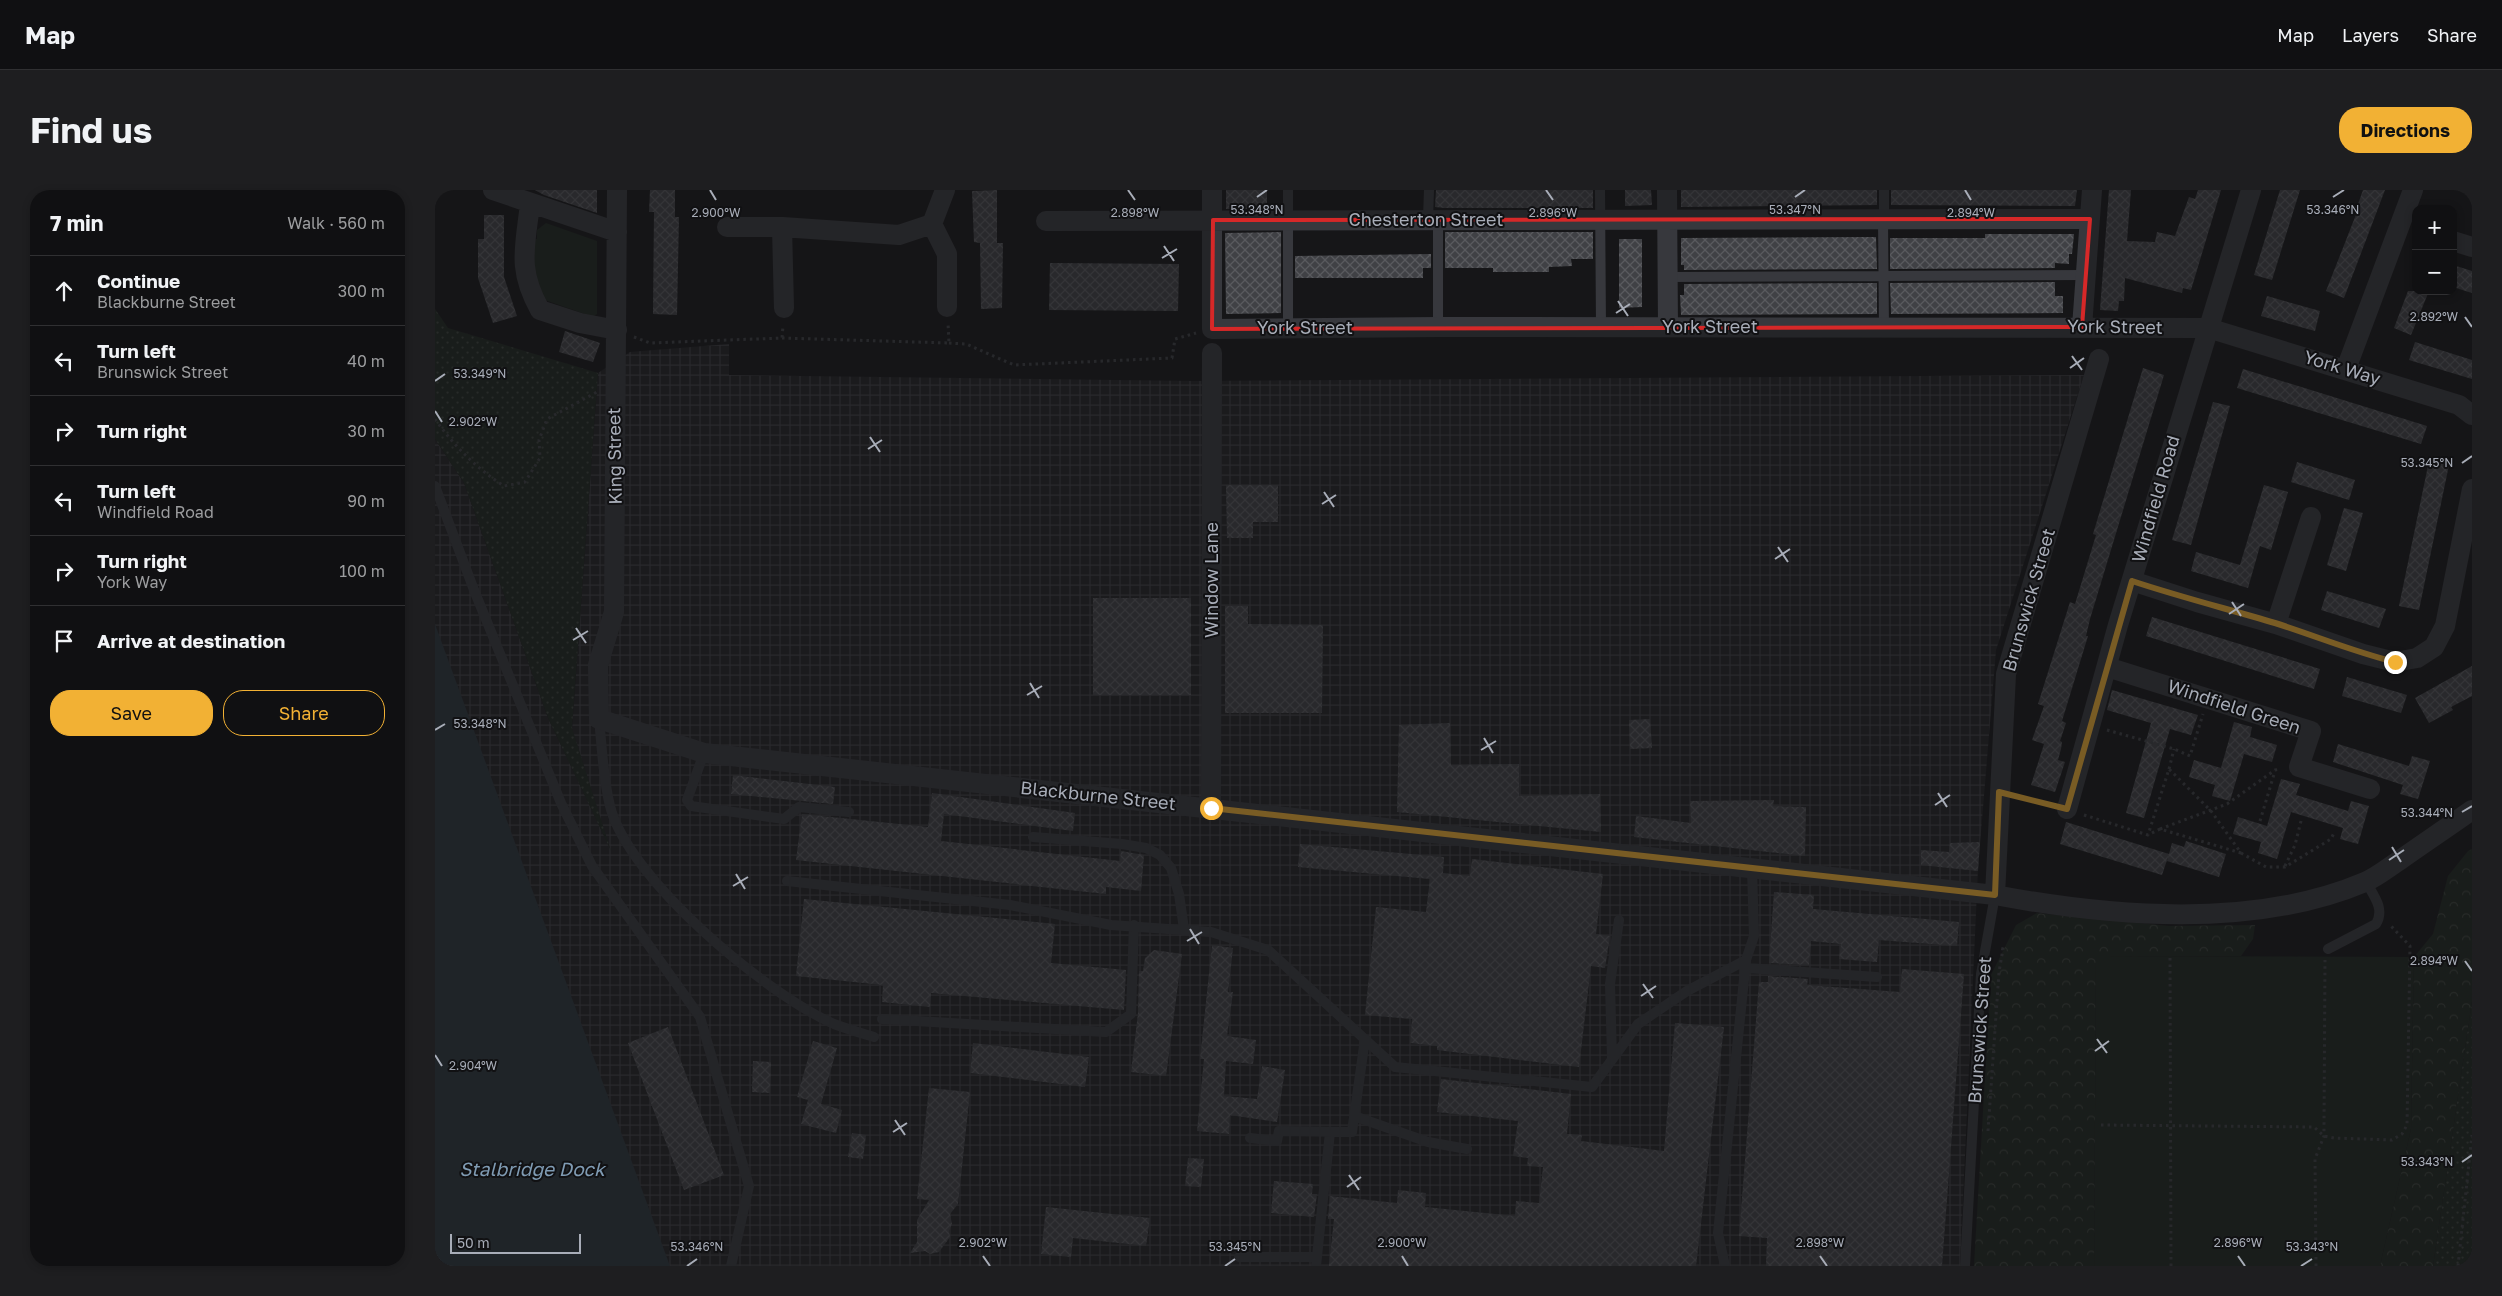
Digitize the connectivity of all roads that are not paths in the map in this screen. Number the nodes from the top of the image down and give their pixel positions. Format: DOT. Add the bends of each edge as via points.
graph roads {
  1 [pos="493,190"];
  2 [pos="617,190"];
  3 [pos="945,190"];
  4 [pos="1212,190"];
  5 [pos="1288,190"];
  6 [pos="1429,190"];
  7 [pos="1600,190"];
  8 [pos="1667,190"];
  9 [pos="1884,190"];
  10 [pos="2092,190"];
  11 [pos="2251,190"];
  12 [pos="2413,190"];
  13 [pos="529,204"];
  14 [pos="1667,219"];
  15 [pos="2090,219"];
  16 [pos="1213,220"];
  17 [pos="1288,220"];
  18 [pos="1433,220"];
  19 [pos="1601,220"];
  20 [pos="1884,220"];
  21 [pos="1046,222"];
  22 [pos="932,224"];
  23 [pos="727,227"];
  24 [pos="782,227"];
  25 [pos="2409,227"];
  26 [pos="617,232"];
  27 [pos="2457,242"];
  28 [pos="2472,247"];
  29 [pos="2086,275"];
  30 [pos="1884,276"];
  31 [pos="1668,277"];
  32 [pos="947,306"];
  33 [pos="785,308"];
  34 [pos="1438,327"];
  35 [pos="1884,327"];
  36 [pos="2082,327"];
  37 [pos="1601,328"];
  38 [pos="1668,328"];
  39 [pos="2208,328"];
  40 [pos="1288,329"];
  41 [pos="617,330"];
  42 [pos="1212,353"];
  43 [pos="2099,359"];
  44 [pos="2346,369"];
  45 [pos="2472,415"];
  46 [pos="435,486"];
  47 [pos="2472,489"];
  48 [pos="2311,517"];
  49 [pos="2132,581"];
  50 [pos="2276,624"];
  51 [pos="2107,667"];
  52 [pos="599,719"];
  53 [pos="704,753"];
  54 [pos="2371,789"];
  55 [pos="1211,808"];
  56 [pos="2067,809"];
  57 [pos="2472,810"];
  58 [pos="849,812"];
  59 [pos="1033,837"];
  60 [pos="1752,868"];
  61 [pos="787,882"];
  62 [pos="2366,882"];
  63 [pos="1995,895"];
  64 [pos="1619,920"];
  65 [pos="1134,926"];
  66 [pos="1184,929"];
  67 [pos="2328,949"];
  68 [pos="1746,964"];
  69 [pos="1877,977"];
  70 [pos="882,1019"];
  71 [pos="874,1037"];
  72 [pos="1365,1039"];
  73 [pos="1612,1058"];
  74 [pos="1354,1116"];
  75 [pos="1329,1132"];
  76 [pos="1250,1138"];
  77 [pos="1467,1149"];
  78 [pos="1239,1257"];
  79 [pos="1316,1262"];
  80 [pos="731,1266"];
  81 [pos="1725,1266"];
  82 [pos="1965,1266"];
  1 -- 13 [label="street"];
  2 -- 26 [label="street, King Street"];
  3 -- 22 [label="street"];
  4 -- 16 [label="street"];
  5 -- 17 [label="lane"];
  6 -- 18 [label="lane"];
  7 -- 19 [label="lane"];
  8 -- 14 [label="street"];
  9 -- 20 [label="lane"];
  10 -- 15 [label="street"];
  11 -- 39 [label="street, Windfield Road"];
  12 -- 25 [label="street"];
  13 -- 26 [label="street"];
  13 -- 41 [label="street" via="523,267 529,290 540,310 580,323"];
  14 -- 19 [label="street, Chesterton Street"];
  14 -- 20 [label="street, Chesterton Street"];
  14 -- 31 [label="street"];
  15 -- 20 [label="street, Chesterton Street"];
  15 -- 29 [label="street"];
  16 -- 17 [label="street, Chesterton Street"];
  16 -- 21 [label="street, Chesterton Street"];
  16 -- 40 [label="street, York Street" via="1212,329"];
  17 -- 18 [label="street, Chesterton Street"];
  17 -- 40 [label="lane"];
  18 -- 19 [label="street, Chesterton Street"];
  18 -- 34 [label="lane"];
  19 -- 37 [label="lane"];
  20 -- 30 [label="lane"];
  22 -- 24 [label="street" via="899,235"];
  22 -- 32 [label="street" via="947,254"];
  23 -- 24 [label="street"];
  24 -- 33 [label="street"];
  25 -- 44 [label="street"];
  26 -- 41 [label="street, King Street"];
  27 -- 28 [label="street"];
  29 -- 30 [label="lane"];
  29 -- 36 [label="street"];
  30 -- 31 [label="lane"];
  30 -- 35 [label="lane"];
  31 -- 38 [label="street"];
  34 -- 37 [label="street, York Street"];
  34 -- 40 [label="street, York Street"];
  35 -- 36 [label="street, York Street"];
  35 -- 38 [label="street, York Street"];
  36 -- 39 [label="street, York Street"];
  37 -- 38 [label="street, York Street"];
  39 -- 44 [label="street, York Way"];
  39 -- 49 [label="street, Windfield Road"];
  41 -- 52 [label="street, King Street" via="614,612 598,665"];
  42 -- 55 [label="street, Window Lane"];
  43 -- 63 [label="street, Brunswick Street" via="2006,674"];
  44 -- 45 [label="street, York Way" via="2459,405"];
  46 -- 80 [label="lane" via="561,803 592,866 700,1017 749,1186"];
  47 -- 50 [label="street" via="2445,626 2434,647 2417,658 2395,662"];
  48 -- 50 [label="street"];
  49 -- 50 [label="street"];
  49 -- 51 [label="street, Windfield Road"];
  51 -- 54 [label="street, Windfield Green" via="2311,731 2299,766"];
  51 -- 56 [label="street, Windfield Road"];
  52 -- 53 [label="street, Blackburne Street"];
  52 -- 71 [label="lane" via="610,806 631,853 698,928 775,988 834,1024"];
  53 -- 55 [label="street, Blackburne Street"];
  53 -- 58 [label="lane" via="687,800 691,806 784,819 799,808"];
  55 -- 60 [label="street, Blackburne Street"];
  57 -- 62 [label="street, Blackburne Street"];
  59 -- 66 [label="lane" via="1138,846 1160,855 1171,868"];
  60 -- 63 [label="street, Blackburne Street"];
  60 -- 68 [label="lane" via="1755,936"];
  61 -- 65 [label="lane" via="1010,905"];
  62 -- 63 [label="street, Blackburne Street" via="2297,903 2231,912 2127,914 2051,906"];
  62 -- 67 [label="lane" via="2379,906 2376,924"];
  63 -- 82 [label="lane, Brunswick Street" via="1981,974"];
  64 -- 73 [label="lane" via="1610,984"];
  65 -- 66 [label="lane"];
  65 -- 70 [label="lane" via="1131,1014 1105,1032"];
  66 -- 72 [label="lane" via="1211,932 1268,950"];
  68 -- 69 [label="lane"];
  68 -- 73 [label="lane" via="1687,992 1637,1024"];
  68 -- 81 [label="lane" via="1718,1233"];
  72 -- 73 [label="lane" via="1395,1067 1592,1087"];
  72 -- 74 [label="lane"];
  74 -- 75 [label="lane" via="1351,1132"];
  74 -- 77 [label="lane" via="1428,1142"];
  75 -- 76 [label="lane" via="1279,1130 1277,1141"];
  75 -- 79 [label="lane"];
  78 -- 79 [label="lane"];
}
